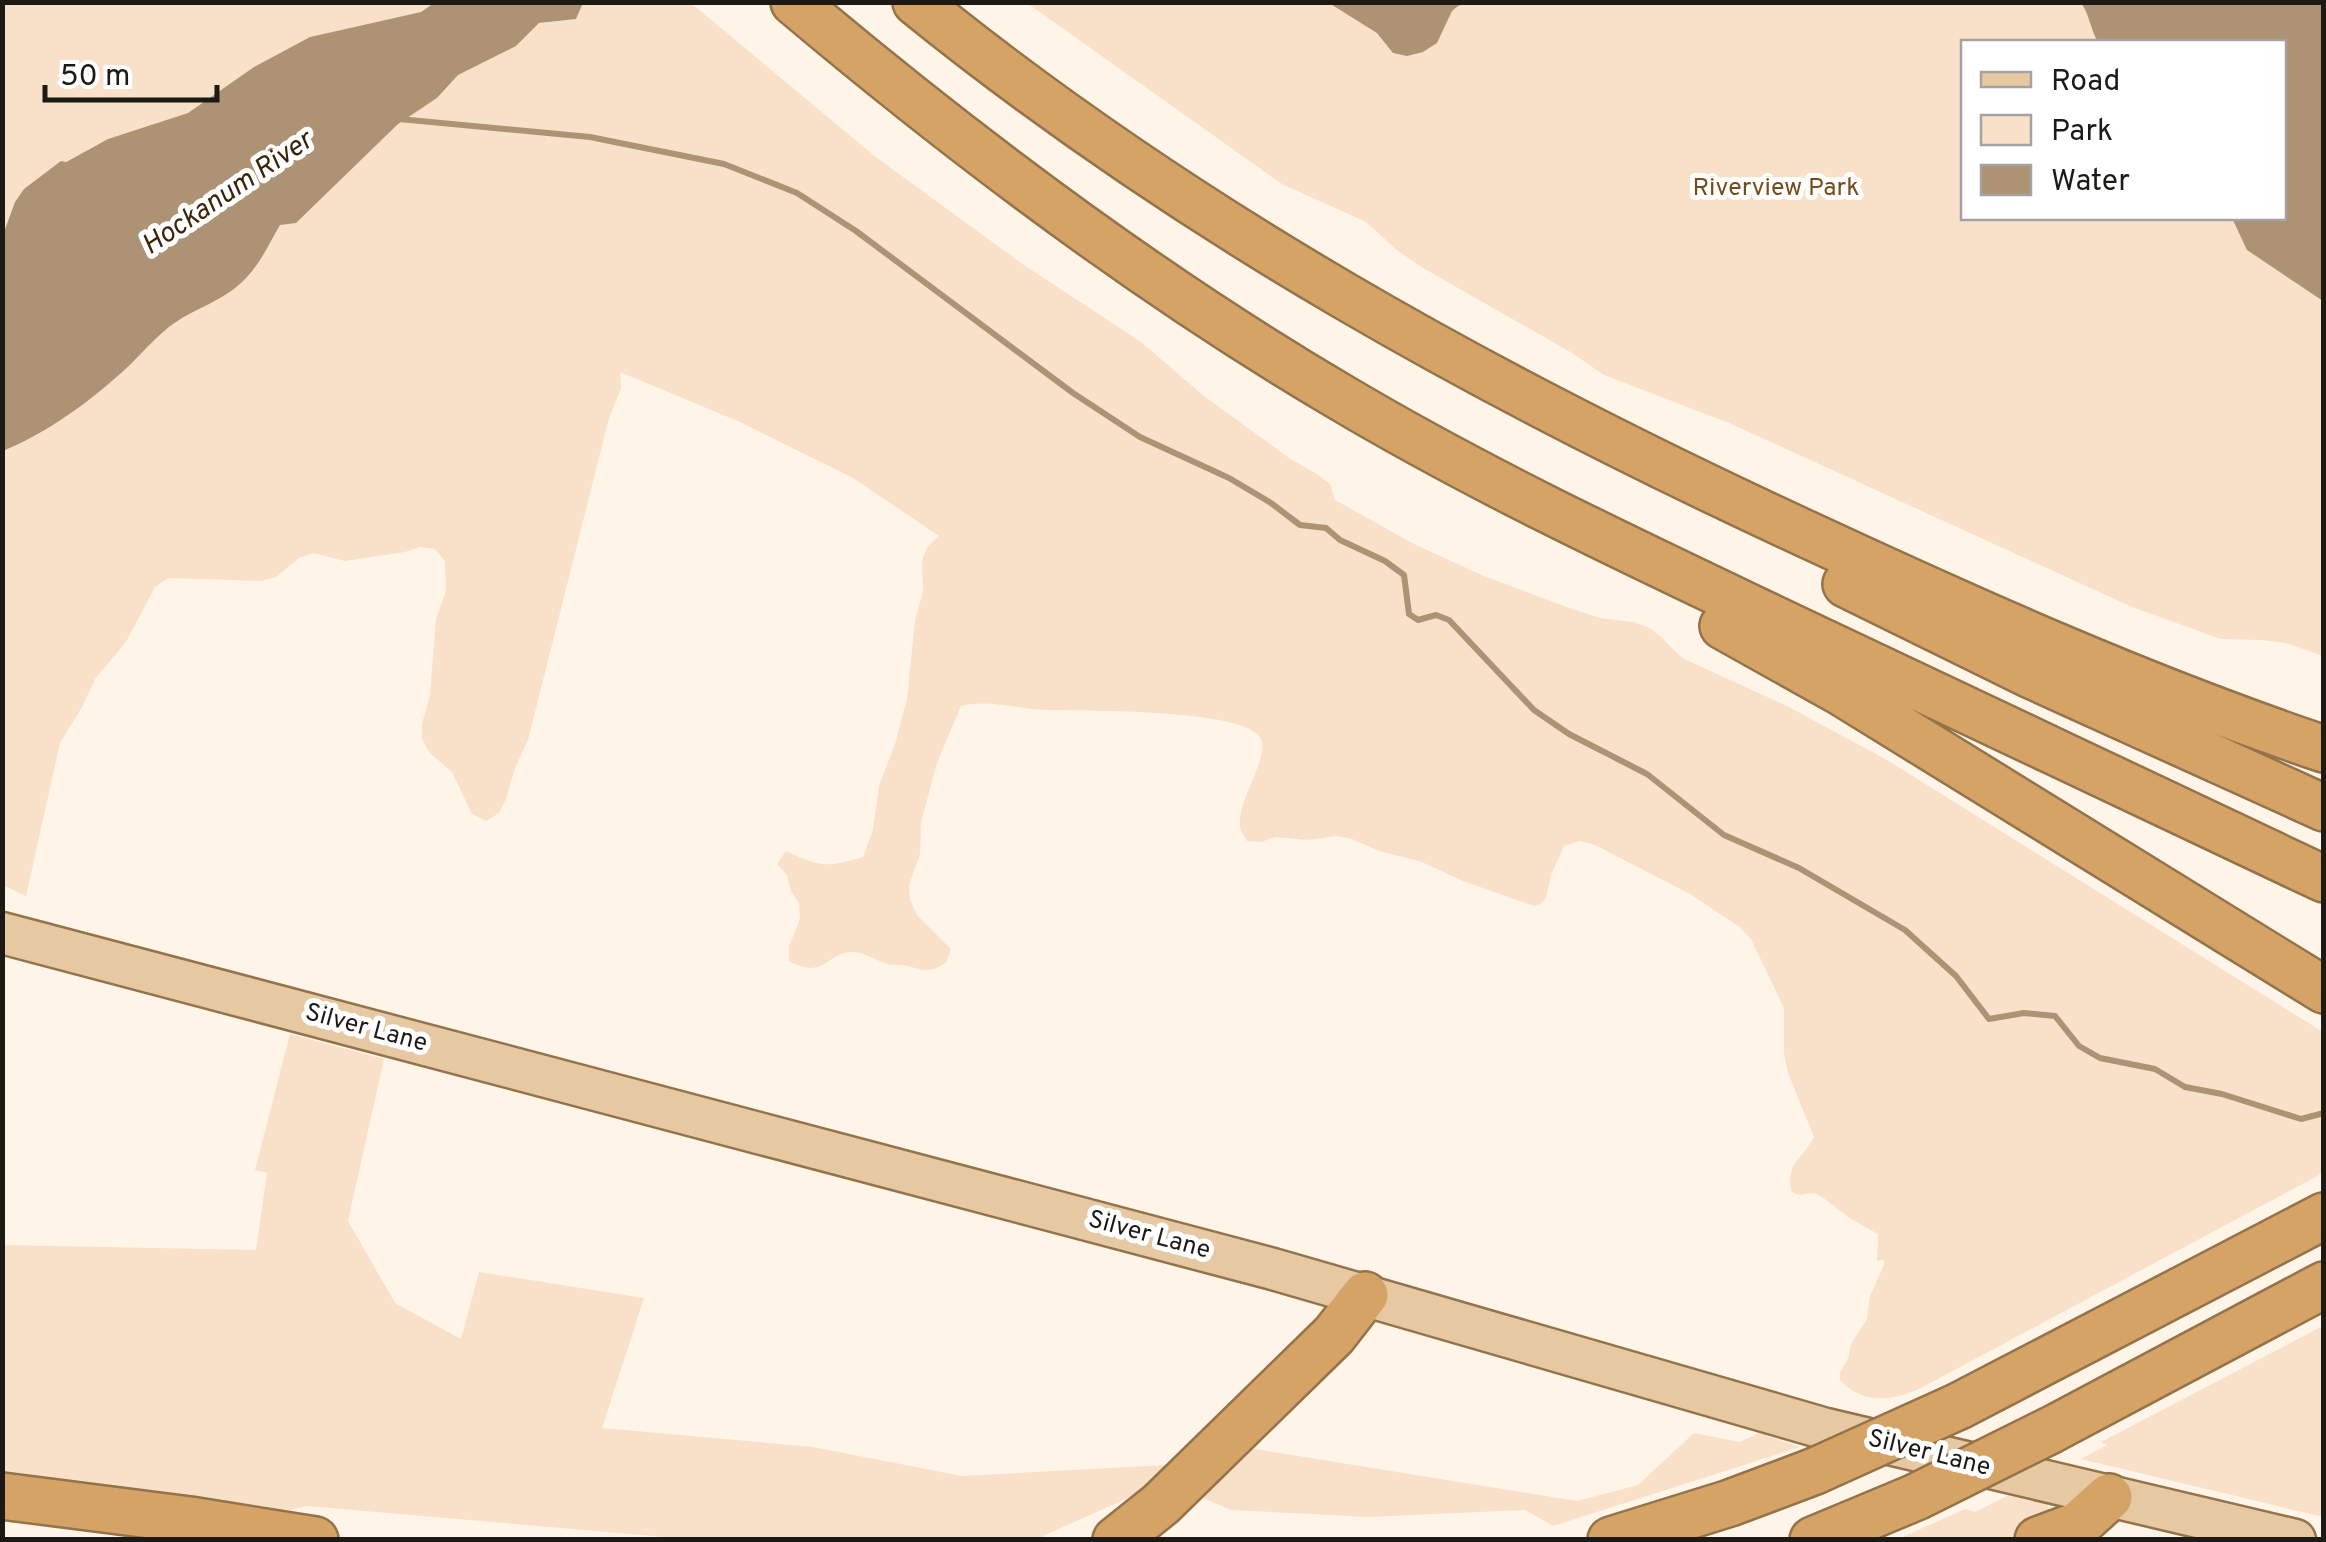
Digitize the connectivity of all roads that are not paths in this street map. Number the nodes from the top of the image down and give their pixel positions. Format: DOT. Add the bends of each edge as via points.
graph roads {
  1 [pos="794,2"];
  2 [pos="916,2"];
  3 [pos="1517,393"];
  4 [pos="1682,590"];
  5 [pos="2215,710"];
  6 [pos="2324,730"];
  7 [pos="2324,749"];
  8 [pos="2324,808"];
  9 [pos="2324,879"];
  10 [pos="2,933"];
  11 [pos="2324,990"];
  12 [pos="2324,1216"];
  13 [pos="2324,1286"];
  14 [pos="1365,1295"];
  15 [pos="2,1496"];
  16 [pos="2109,1496"];
  17 [pos="315,1540"];
  18 [pos="1116,1540"];
  19 [pos="1611,1540"];
  20 [pos="1813,1540"];
  21 [pos="2038,1540"];
  22 [pos="2295,1540"];
  1 -- 4 [label="highway" via="936,118 1253,344 1583,556"];
  2 -- 3 [label="highway" via="1046,102 1220,220"];
  3 -- 5 [label="highway" via="1843,552"];
  3 -- 8 [label="highway" via="1692,501 1870,597"];
  4 -- 9 [label="highway"];
  4 -- 11 [label="highway" via="1759,645"];
  5 -- 6 [label="highway"];
  5 -- 7 [label="highway"];
  10 -- 14 [label="main road, Silver Lane"];
  12 -- 19 [label="highway, bridge" via="1959,1406 1815,1471"];
  13 -- 20 [label="highway, bridge" via="2051,1430"];
  14 -- 16 [label="main road, Silver Lane" via="1826,1429"];
  14 -- 18 [label="highway" via="1254,1414"];
  15 -- 17 [label="highway"];
  16 -- 21 [label="highway" via="2078,1525"];
  16 -- 22 [label="main road, Silver Lane"];
}
